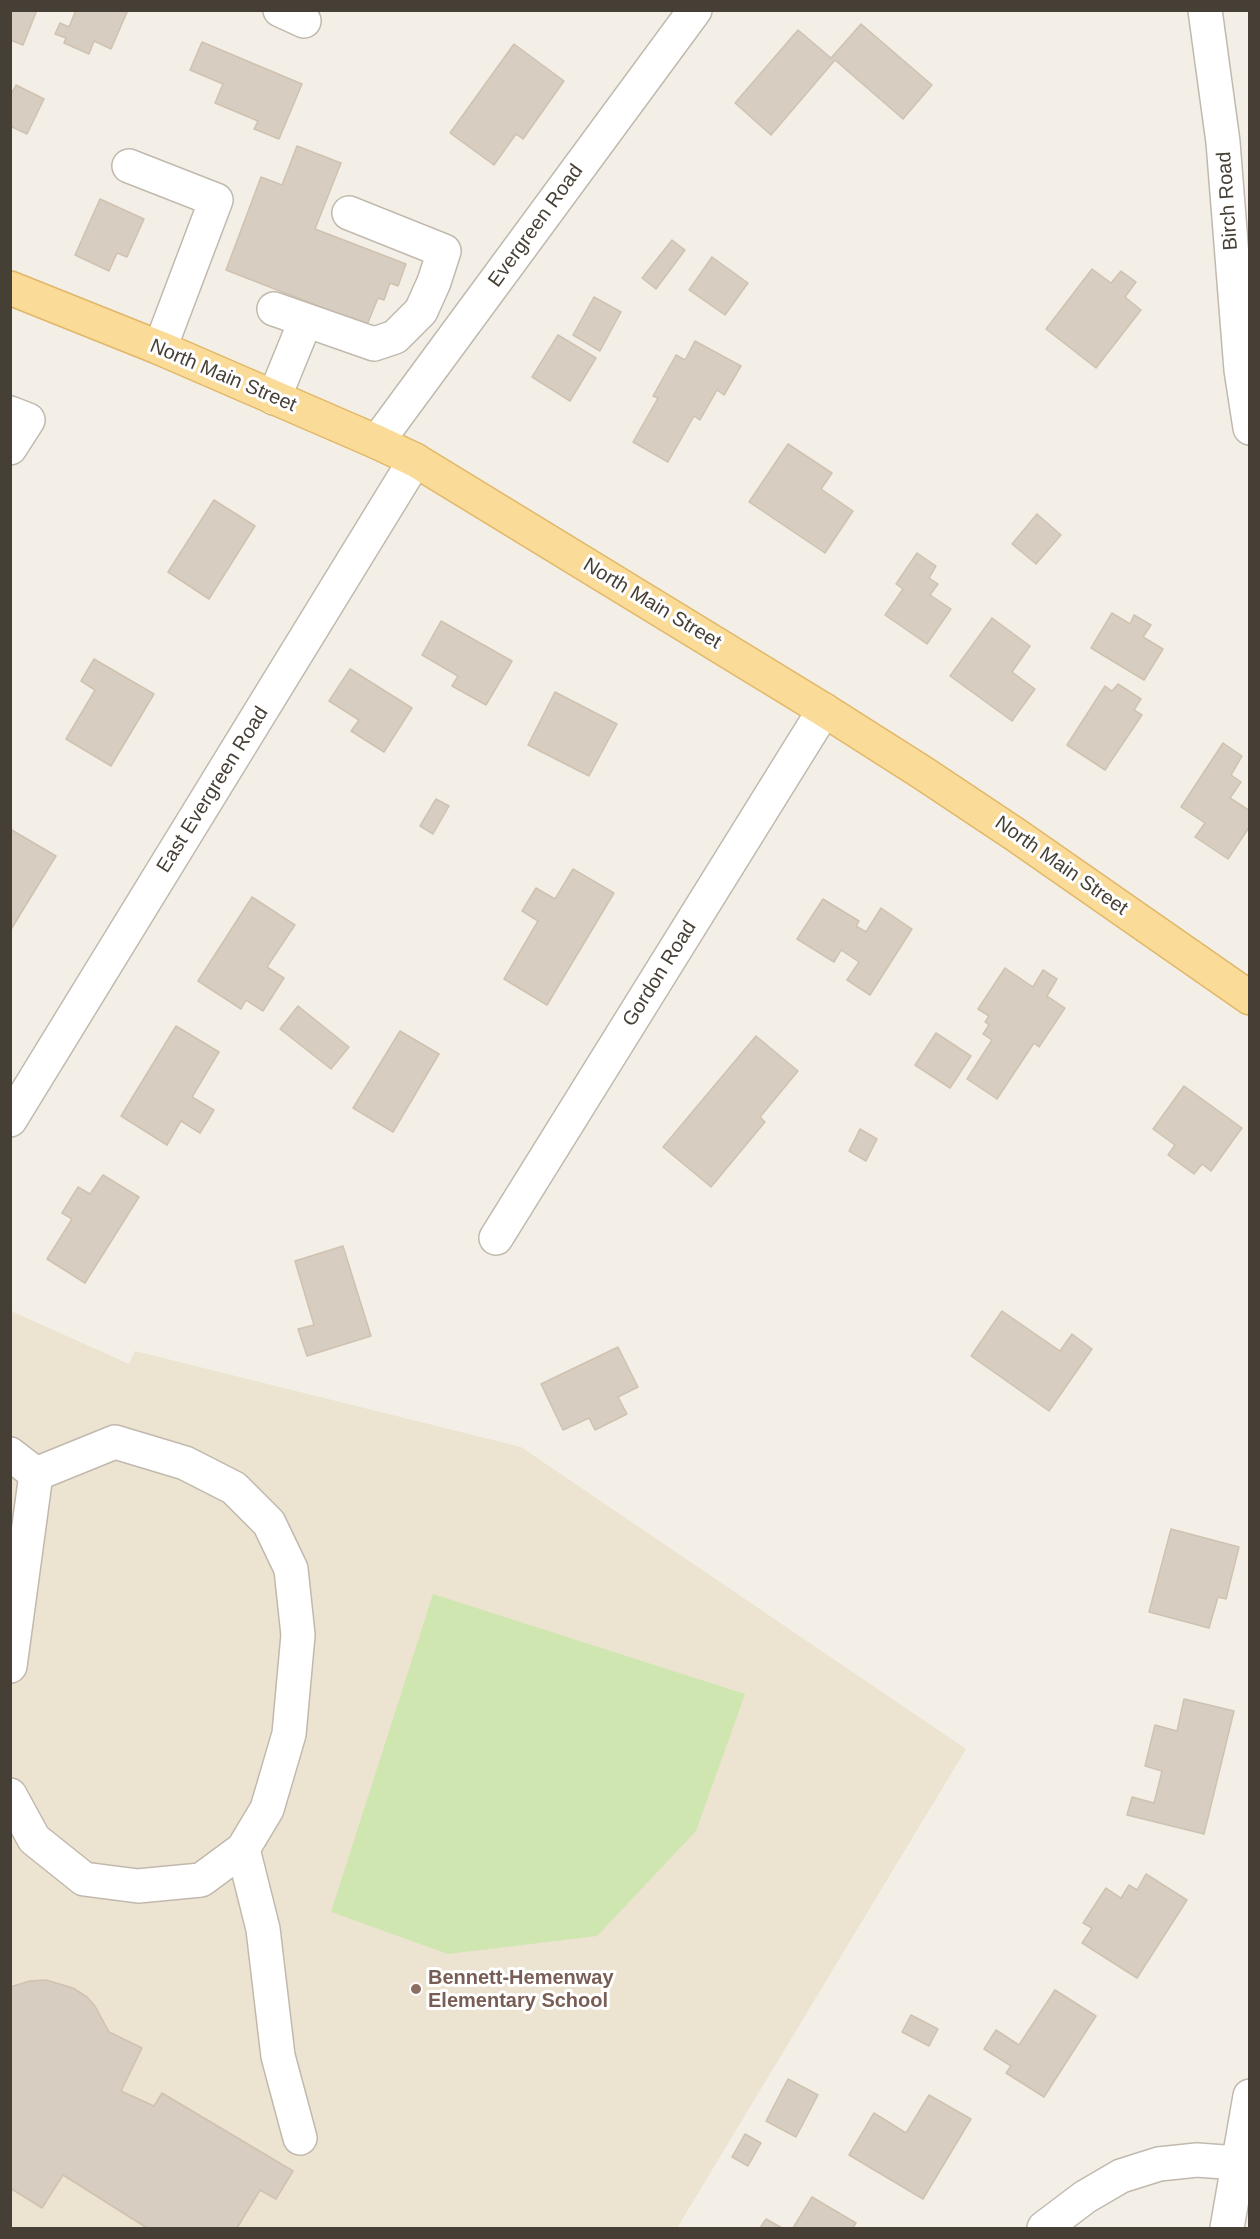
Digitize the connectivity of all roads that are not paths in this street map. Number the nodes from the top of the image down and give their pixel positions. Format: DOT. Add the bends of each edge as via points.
graph roads {
  1 [pos="695,10"];
  2 [pos="1205,10"];
  3 [pos="129,166"];
  4 [pos="349,213"];
  5 [pos="10,288"];
  6 [pos="274,309"];
  7 [pos="305,322"];
  8 [pos="160,348"];
  9 [pos="274,398"];
  10 [pos="10,413"];
  11 [pos="1250,428"];
  12 [pos="377,442"];
  13 [pos="10,448"];
  14 [pos="415,460"];
  15 [pos="824,710"];
  16 [pos="1250,998"];
  17 [pos="10,1120"];
  18 [pos="496,1238"];
  19 [pos="10,1454"];
  20 [pos="36,1474"];
  21 [pos="10,1666"];
  22 [pos="10,1795"];
  23 [pos="243,1849"];
  24 [pos="1250,2096"];
  25 [pos="300,2138"];
  26 [pos="1238,2163"];
  27 [pos="1044,2229"];
  28 [pos="1227,2229"];
  1 -- 12 [label="street, Evergreen Road"];
  2 -- 11 [label="street, Birch Road" via="1223,142 1241,370"];
  3 -- 8 [label="street" via="216,200"];
  4 -- 7 [label="street" via="444,251 434,282 421,310 395,337 374,344"];
  5 -- 8 [label="main road, North Main Street"];
  6 -- 7 [label="street"];
  7 -- 9 [label="street"];
  8 -- 9 [label="main road, North Main Street"];
  9 -- 12 [label="main road, North Main Street"];
  10 -- 13 [label="street" via="28,420"];
  12 -- 14 [label="main road, North Main Street"];
  14 -- 15 [label="main road, North Main Street"];
  14 -- 17 [label="street, East Evergreen Road"];
  15 -- 16 [label="main road, North Main Street" via="1016,835"];
  15 -- 18 [label="street, Gordon Road"];
  19 -- 20 [label="street"];
  20 -- 21 [label="street"];
  20 -- 23 [label="street" via="116,1442 185,1463 234,1488 269,1524 291,1569 298,1635 289,1734 267,1809"];
  22 -- 23 [label="street" via="34,1839 84,1880 138,1886 201,1880"];
  23 -- 25 [label="street" via="263,1929 278,2056"];
  24 -- 26 [label="street"];
  26 -- 27 [label="street" via="1197,2160 1160,2164 1121,2176 1085,2197"];
  26 -- 28 [label="street"];
}
